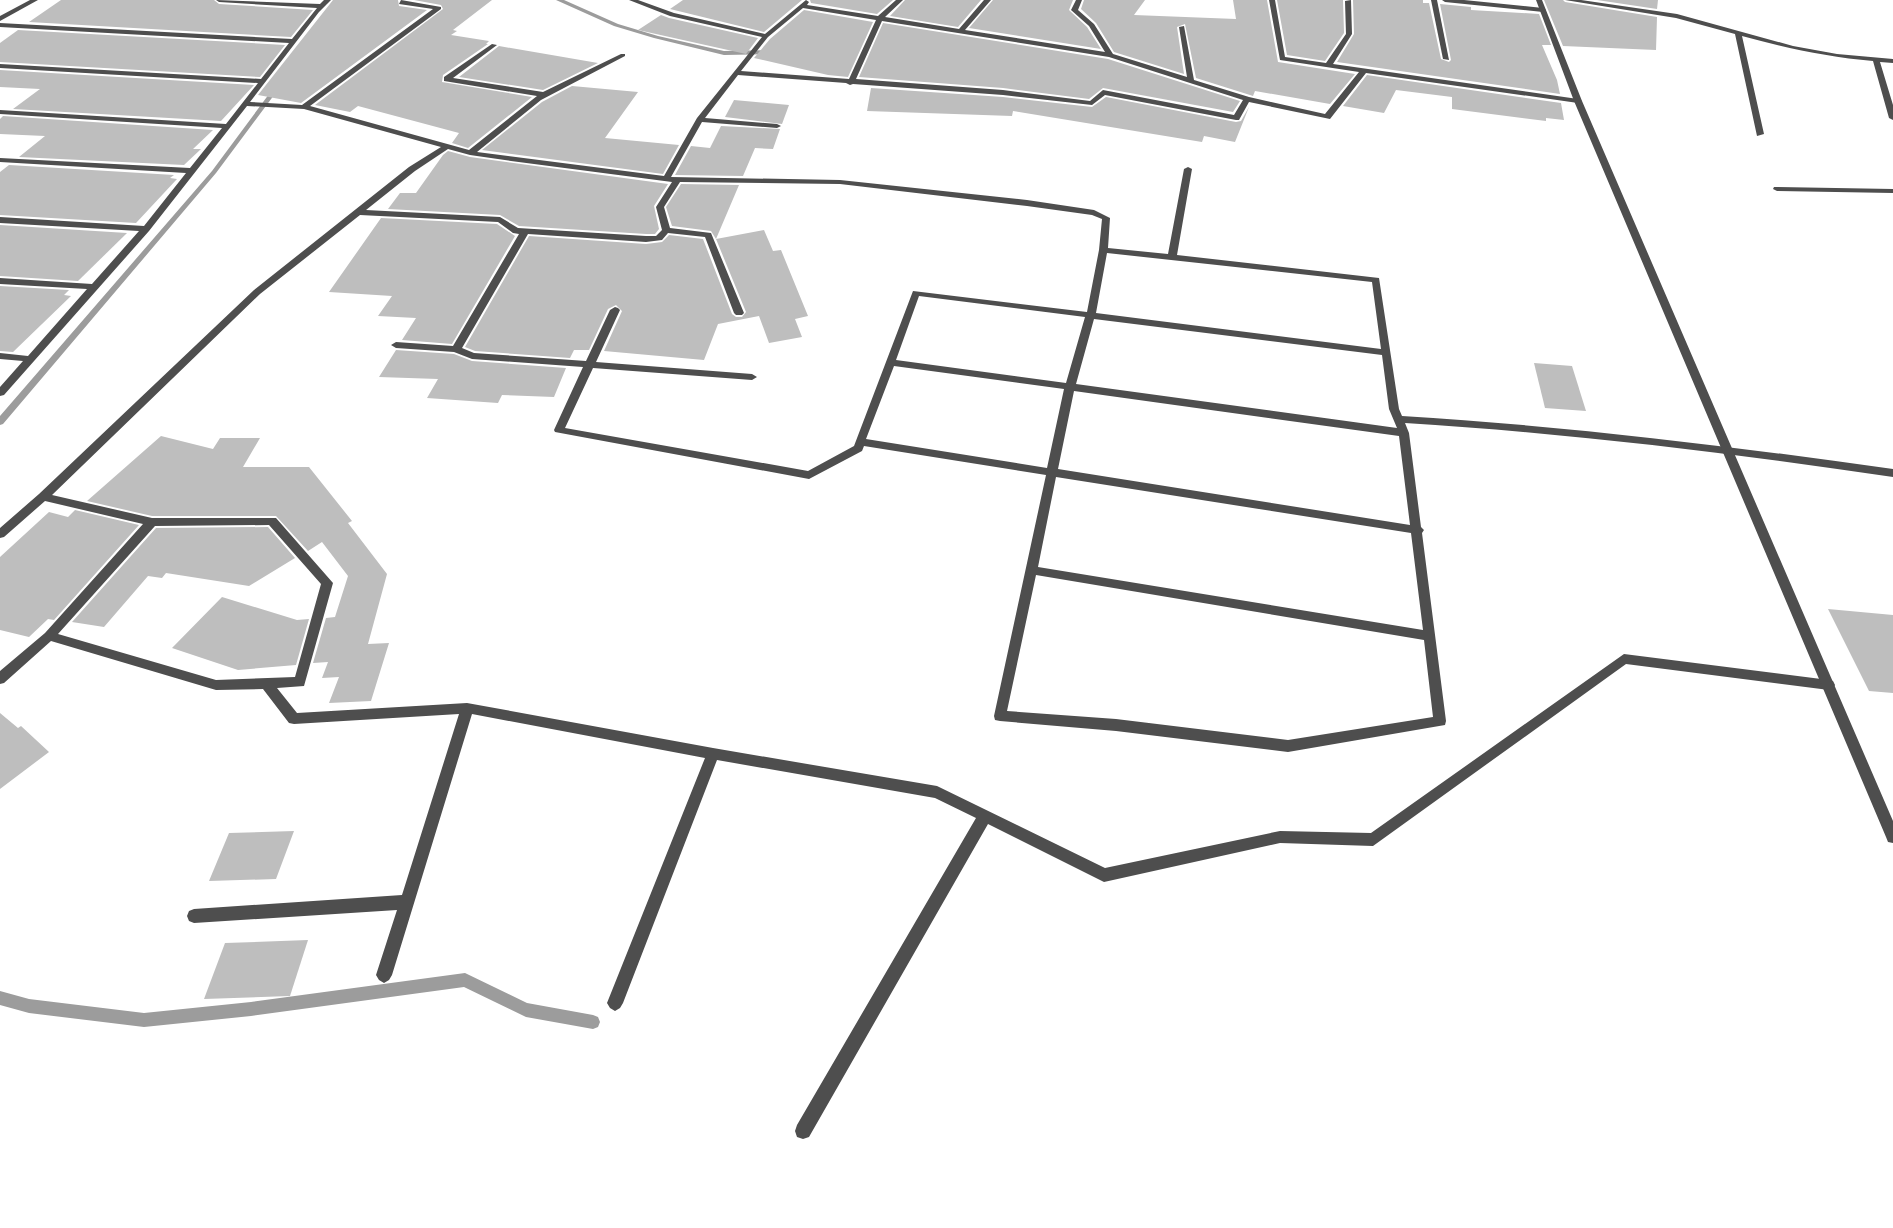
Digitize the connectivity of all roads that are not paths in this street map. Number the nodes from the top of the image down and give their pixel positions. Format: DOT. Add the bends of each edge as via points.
graph roads {
  1 [pos="35,0"];
  2 [pos="219,0"];
  3 [pos="405,0"];
  4 [pos="632,0"];
  5 [pos="900,0"];
  6 [pos="988,0"];
  7 [pos="1079,0"];
  8 [pos="1272,0"];
  9 [pos="1434,0"];
  10 [pos="1445,0"];
  11 [pos="1539,0"];
  12 [pos="1568,0"];
  13 [pos="1348,1"];
  14 [pos="325,3"];
  15 [pos="804,3"];
  16 [pos="1543,10"];
  17 [pos="880,18"];
  18 [pos="0,20"];
  19 [pos="0,26"];
  20 [pos="1182,27"];
  21 [pos="961,31"];
  22 [pos="1738,33"];
  23 [pos="766,36"];
  24 [pos="292,41"];
  25 [pos="494,45"];
  26 [pos="622,55"];
  27 [pos="1110,55"];
  28 [pos="1447,59"];
  29 [pos="1876,60"];
  30 [pos="1893,61"];
  31 [pos="0,66"];
  32 [pos="1328,66"];
  33 [pos="1364,71"];
  34 [pos="736,73"];
  35 [pos="263,81"];
  36 [pos="1191,81"];
  37 [pos="850,83"];
  38 [pos="545,95"];
  39 [pos="1247,99"];
  40 [pos="1578,101"];
  41 [pos="245,104"];
  42 [pos="304,107"];
  43 [pos="0,112"];
  44 [pos="1893,118"];
  45 [pos="700,120"];
  46 [pos="228,126"];
  47 [pos="777,126"];
  48 [pos="1760,134"];
  49 [pos="448,146"];
  50 [pos="470,153"];
  51 [pos="0,160"];
  52 [pos="1188,169"];
  53 [pos="193,171"];
  54 [pos="678,178"];
  55 [pos="666,179"];
  56 [pos="1777,189"];
  57 [pos="1893,191"];
  58 [pos="359,212"];
  59 [pos="0,220"];
  60 [pos="146,229"];
  61 [pos="666,230"];
  62 [pos="525,231"];
  63 [pos="1103,250"];
  64 [pos="1172,256"];
  65 [pos="0,281"];
  66 [pos="95,287"];
  67 [pos="615,310"];
  68 [pos="739,312"];
  69 [pos="1091,315"];
  70 [pos="396,345"];
  71 [pos="456,349"];
  72 [pos="1387,353"];
  73 [pos="0,356"];
  74 [pos="33,359"];
  75 [pos="890,363"];
  76 [pos="588,364"];
  77 [pos="752,377"];
  78 [pos="1070,387"];
  79 [pos="0,393"];
  80 [pos="1399,419"];
  81 [pos="1404,434"];
  82 [pos="861,442"];
  83 [pos="1728,449"];
  84 [pos="1052,473"];
  85 [pos="1893,473"];
  86 [pos="43,497"];
  87 [pos="152,522"];
  88 [pos="1418,530"];
  89 [pos="0,534"];
  90 [pos="1031,570"];
  91 [pos="49,636"];
  92 [pos="1431,636"];
  93 [pos="0,679"];
  94 [pos="265,682"];
  95 [pos="1829,685"];
  96 [pos="467,708"];
  97 [pos="713,754"];
  98 [pos="985,816"];
  99 [pos="1893,837"];
  100 [pos="406,903"];
  101 [pos="194,916"];
  102 [pos="384,975"];
  103 [pos="615,1004"];
  104 [pos="803,1131"];
  1 -- 18 [label="street"];
  2 -- 14 [label="street"];
  3 -- 42 [label="street" via="401,3 439,8"];
  4 -- 23 [label="street" via="672,15"];
  5 -- 17 [label="street"];
  6 -- 21 [label="street"];
  7 -- 27 [label="street" via="1074,10 1092,25"];
  8 -- 32 [label="street" via="1282,59"];
  9 -- 28 [label="street"];
  10 -- 16 [label="street"];
  11 -- 16 [label="street"];
  12 -- 22 [label="street" via="1677,16"];
  13 -- 32 [label="street" via="1349,34"];
  14 -- 24 [label="street"];
  15 -- 17 [label="street"];
  15 -- 23 [label="street"];
  16 -- 40 [label="street"];
  17 -- 21 [label="street"];
  17 -- 37 [label="street"];
  19 -- 24 [label="street"];
  20 -- 36 [label="street"];
  21 -- 27 [label="street"];
  22 -- 29 [label="street" via="1825,54"];
  22 -- 48 [label="street"];
  23 -- 34 [label="street"];
  24 -- 35 [label="street"];
  25 -- 38 [label="street" via="447,79"];
  26 -- 38 [label="street"];
  27 -- 36 [label="street"];
  29 -- 30 [label="street"];
  29 -- 44 [label="street"];
  31 -- 35 [label="street"];
  32 -- 33 [label="street"];
  33 -- 39 [label="street" via="1327,117"];
  33 -- 40 [label="street"];
  34 -- 37 [label="street"];
  34 -- 45 [label="street"];
  35 -- 41 [label="street"];
  36 -- 39 [label="street"];
  37 -- 39 [label="street" via="1019,93 1092,103 1103,92 1236,118"];
  38 -- 50 [label="street"];
  40 -- 83 [label="street"];
  41 -- 42 [label="street"];
  41 -- 46 [label="street"];
  42 -- 49 [label="street"];
  43 -- 46 [label="street"];
  45 -- 47 [label="street"];
  45 -- 55 [label="street"];
  46 -- 53 [label="street"];
  49 -- 50 [label="street"];
  49 -- 58 [label="street"];
  50 -- 55 [label="street"];
  51 -- 53 [label="street"];
  52 -- 64 [label="street"];
  53 -- 60 [label="street"];
  54 -- 55 [label="street"];
  54 -- 61 [label="street" via="660,207"];
  54 -- 63 [label="street" via="840,182 1095,213 1106,218"];
  56 -- 57 [label="street"];
  58 -- 62 [label="street" via="500,220 516,231"];
  58 -- 86 [label="street" via="257,292"];
  59 -- 60 [label="street"];
  60 -- 66 [label="street"];
  61 -- 62 [label="street" via="659,238"];
  61 -- 68 [label="street" via="708,234"];
  62 -- 71 [label="street"];
  63 -- 64 [label="street"];
  63 -- 69 [label="street"];
  64 -- 72 [label="street" via="1377,280"];
  65 -- 66 [label="street"];
  66 -- 74 [label="street"];
  67 -- 76 [label="street"];
  69 -- 72 [label="street"];
  69 -- 75 [label="street" via="916,293"];
  69 -- 78 [label="street"];
  70 -- 71 [label="street"];
  71 -- 76 [label="street" via="472,356"];
  72 -- 80 [label="street" via="1394,409"];
  73 -- 74 [label="street"];
  74 -- 79 [label="street"];
  75 -- 78 [label="street"];
  75 -- 82 [label="street"];
  76 -- 77 [label="street"];
  76 -- 82 [label="street" via="559,430 809,475 858,448"];
  78 -- 81 [label="street"];
  78 -- 84 [label="street"];
  80 -- 81 [label="street"];
  80 -- 83 [label="street" via="1509,425"];
  81 -- 88 [label="street"];
  82 -- 84 [label="street"];
  83 -- 85 [label="street"];
  83 -- 95 [label="street"];
  84 -- 88 [label="street"];
  84 -- 90 [label="street"];
  86 -- 87 [label="street"];
  86 -- 89 [label="street"];
  87 -- 91 [label="street"];
  87 -- 94 [label="street" via="272,521 327,584 300,681"];
  88 -- 92 [label="street"];
  90 -- 92 [label="street"];
  90 -- 92 [label="street" via="1000,716 1116,725 1288,746 1440,721"];
  91 -- 93 [label="street"];
  91 -- 94 [label="street" via="216,685"];
  94 -- 96 [label="street" via="294,718"];
  95 -- 98 [label="street" via="1624,659 1372,840 1280,837 1104,875"];
  95 -- 99 [label="street"];
  96 -- 97 [label="street"];
  96 -- 100 [label="street"];
  97 -- 98 [label="street" via="937,792"];
  97 -- 103 [label="street"];
  98 -- 104 [label="street"];
  100 -- 101 [label="street"];
  100 -- 102 [label="street"];
}
